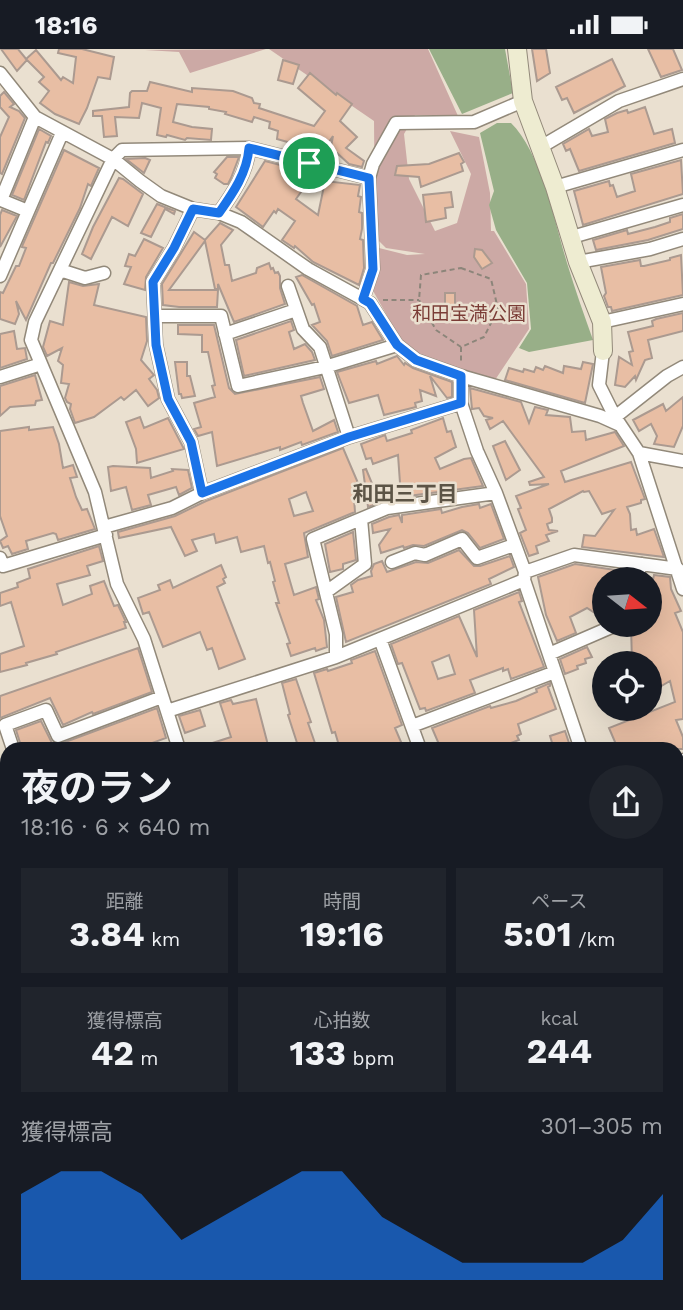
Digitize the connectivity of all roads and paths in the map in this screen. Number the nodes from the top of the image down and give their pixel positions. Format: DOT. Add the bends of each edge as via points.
graph roads {
  1 [pos="517,49"];
  2 [pos="0,73"];
  3 [pos="683,79"];
  4 [pos="523,101"];
  5 [pos="35,117"];
  6 [pos="62,133"];
  7 [pos="249,148"];
  8 [pos="539,148"];
  9 [pos="683,151"];
  10 [pos="114,159"];
  11 [pos="369,178"];
  12 [pos="555,187"];
  13 [pos="683,205"];
  14 [pos="193,209"];
  15 [pos="28,211"];
  16 [pos="219,213"];
  17 [pos="572,237"];
  18 [pos="683,239"];
  19 [pos="578,262"];
  20 [pos="60,270"];
  21 [pos="104,273"];
  22 [pos="0,276"];
  23 [pos="288,286"];
  24 [pos="363,299"];
  25 [pos="378,300"];
  26 [pos="419,300"];
  27 [pos="683,304"];
  28 [pos="296,310"];
  29 [pos="155,316"];
  30 [pos="602,323"];
  31 [pos="225,334"];
  32 [pos="397,345"];
  33 [pos="461,347"];
  34 [pos="603,351"];
  35 [pos="41,364"];
  36 [pos="325,367"];
  37 [pos="683,367"];
  38 [pos="461,376"];
  39 [pos="0,377"];
  40 [pos="461,403"];
  41 [pos="617,421"];
  42 [pos="349,437"];
  43 [pos="639,453"];
  44 [pos="683,461"];
  45 [pos="202,493"];
  46 [pos="496,493"];
  47 [pos="361,519"];
  48 [pos="105,531"];
  49 [pos="514,545"];
  50 [pos="393,562"];
  51 [pos="1,564"];
  52 [pos="642,564"];
  53 [pos="641,567"];
  54 [pos="678,569"];
  55 [pos="524,576"];
  56 [pos="682,586"];
  57 [pos="326,592"];
  58 [pos="592,635"];
  59 [pos="380,639"];
  60 [pos="549,654"];
  61 [pos="336,657"];
  62 [pos="555,673"];
  63 [pos="162,697"];
  64 [pos="167,711"];
  65 [pos="412,726"];
  66 [pos="11,742"];
  67 [pos="174,742"];
  68 [pos="418,742"];
  69 [pos="579,742"];
  1 -- 4 [label="street"];
  2 -- 5 [label="street"];
  3 -- 8 [label="street" via="618,101"];
  4 -- 8 [label="street"];
  4 -- 11 [label="street" via="474,122 396,123"];
  5 -- 6 [label="street"];
  5 -- 15 [label="street" via="1,200"];
  6 -- 10 [label="street"];
  6 -- 15 [label="street"];
  7 -- 10 [label="street" via="122,150"];
  7 -- 11 [label="street"];
  7 -- 16 [label="street" via="238,184"];
  8 -- 12 [label="street"];
  9 -- 12 [label="street"];
  10 -- 14 [label="street" via="161,196"];
  10 -- 20 [label="street"];
  11 -- 24 [label="street" via="373,269"];
  12 -- 17 [label="street"];
  13 -- 17 [label="street"];
  14 -- 16 [label="street"];
  14 -- 29 [label="street" via="153,282"];
  15 -- 22 [label="street"];
  16 -- 24 [label="street" via="241,222 308,269"];
  17 -- 19 [label="street"];
  18 -- 19 [label="street"];
  19 -- 30 [label="street"];
  20 -- 21 [label="street" via="85,278"];
  20 -- 35 [label="street" via="31,340"];
  23 -- 28 [label="street"];
  24 -- 32 [label="street"];
  25 -- 26 [label="path"];
  26 -- 33 [label="path" via="436,330"];
  26 -- 33 [label="path" via="421,275 461,268 491,279 498,309 484,337"];
  27 -- 30 [label="street"];
  28 -- 31 [label="street"];
  28 -- 36 [label="street" via="303,329 320,347"];
  29 -- 31 [label="street" via="221,316"];
  29 -- 45 [label="street" via="168,399 191,442"];
  30 -- 34 [label="street"];
  31 -- 36 [label="street" via="238,386"];
  32 -- 36 [label="street"];
  32 -- 38 [label="street" via="416,360"];
  33 -- 38 [label="path"];
  34 -- 41 [label="street" via="599,384"];
  35 -- 39 [label="street"];
  35 -- 48 [label="street" via="95,492"];
  36 -- 42 [label="street"];
  37 -- 41 [label="street"];
  38 -- 40 [label="street"];
  38 -- 41 [label="street"];
  40 -- 42 [label="street"];
  40 -- 46 [label="street"];
  41 -- 43 [label="street"];
  42 -- 45 [label="street"];
  43 -- 44 [label="street"];
  43 -- 54 [label="street"];
  45 -- 48 [label="street"];
  46 -- 47 [label="street" via="387,508"];
  46 -- 49 [label="street"];
  47 -- 57 [label="street" via="365,564"];
  47 -- 57 [label="street" via="313,539"];
  48 -- 51 [label="street"];
  48 -- 63 [label="street" via="117,584 144,639"];
  49 -- 50 [label="street" via="477,558 462,539"];
  49 -- 55 [label="street"];
  52 -- 53 [label="street"];
  52 -- 54 [label="street"];
  52 -- 55 [label="street" via="574,555"];
  54 -- 56 [label="street"];
  55 -- 59 [label="street"];
  55 -- 60 [label="street"];
  57 -- 61 [label="street"];
  58 -- 60 [label="street"];
  59 -- 61 [label="street"];
  59 -- 65 [label="street"];
  60 -- 62 [label="street"];
  61 -- 64 [label="street"];
  62 -- 65 [label="street"];
  62 -- 69 [label="street"];
  63 -- 64 [label="street"];
  63 -- 66 [label="street" via="58,736 46,710 5,725"];
  64 -- 67 [label="street"];
  65 -- 68 [label="street"];
}
